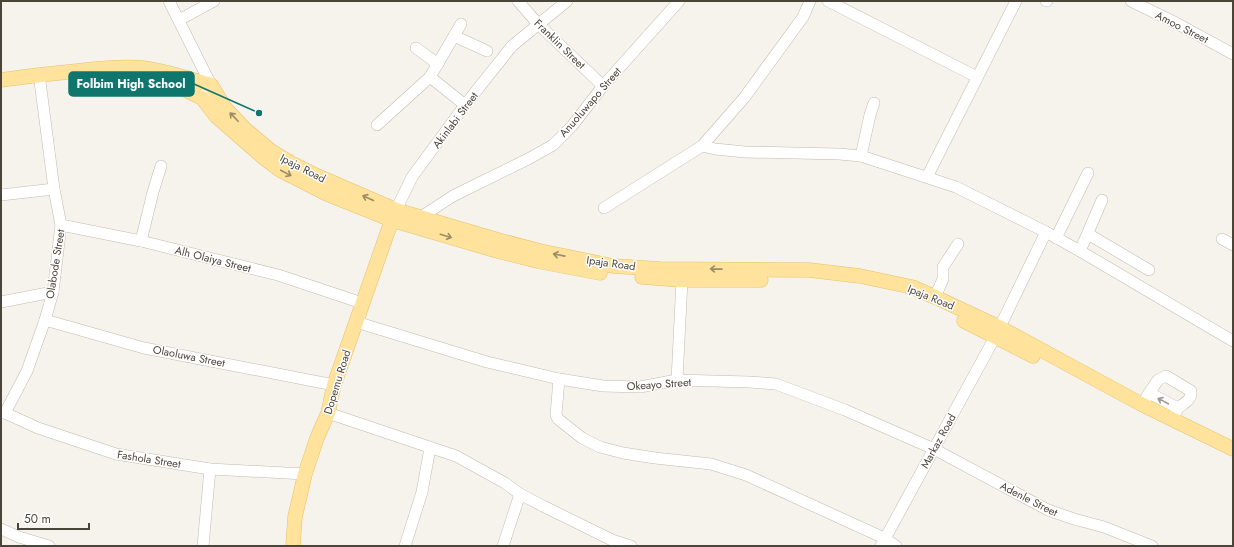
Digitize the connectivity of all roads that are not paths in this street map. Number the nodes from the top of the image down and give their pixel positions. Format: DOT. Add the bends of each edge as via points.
graph roads {
  1 [pos="169,1"];
  2 [pos="214,1"];
  3 [pos="518,1"];
  4 [pos="567,1"];
  5 [pos="679,1"];
  6 [pos="810,1"];
  7 [pos="828,1"];
  8 [pos="1016,1"];
  9 [pos="1130,1"];
  10 [pos="179,20"];
  11 [pos="461,24"];
  12 [pos="538,24"];
  13 [pos="454,36"];
  14 [pos="416,48"];
  15 [pos="486,51"];
  16 [pos="1233,54"];
  17 [pos="438,64"];
  18 [pos="430,77"];
  19 [pos="977,77"];
  20 [pos="39,79"];
  21 [pos="1,80"];
  22 [pos="211,85"];
  23 [pos="603,86"];
  24 [pos="1,89"];
  25 [pos="202,98"];
  26 [pos="874,103"];
  27 [pos="465,105"];
  28 [pos="377,125"];
  29 [pos="702,146"];
  30 [pos="861,156"];
  31 [pos="161,166"];
  32 [pos="1088,173"];
  33 [pos="927,177"];
  34 [pos="54,189"];
  35 [pos="1,195"];
  36 [pos="1102,200"];
  37 [pos="604,208"];
  38 [pos="394,215"];
  39 [pos="419,222"];
  40 [pos="61,225"];
  41 [pos="1046,232"];
  42 [pos="1088,234"];
  43 [pos="1056,238"];
  44 [pos="1222,239"];
  45 [pos="141,241"];
  46 [pos="958,244"];
  47 [pos="1233,245"];
  48 [pos="1080,251"];
  49 [pos="1149,270"];
  50 [pos="859,279"];
  51 [pos="682,280"];
  52 [pos="53,292"];
  53 [pos="934,297"];
  54 [pos="1,302"];
  55 [pos="362,303"];
  56 [pos="45,320"];
  57 [pos="356,322"];
  58 [pos="997,332"];
  59 [pos="1233,340"];
  60 [pos="559,379"];
  61 [pos="677,380"];
  62 [pos="334,384"];
  63 [pos="1145,399"];
  64 [pos="3,413"];
  65 [pos="328,413"];
  66 [pos="1174,414"];
  67 [pos="430,448"];
  68 [pos="934,449"];
  69 [pos="1233,449"];
  70 [pos="1233,457"];
  71 [pos="210,469"];
  72 [pos="305,474"];
  73 [pos="520,494"];
  74 [pos="1,529"];
  75 [pos="882,542"];
  76 [pos="611,543"];
  77 [pos="50,546"];
  78 [pos="203,546"];
  79 [pos="293,546"];
  80 [pos="405,546"];
  81 [pos="504,546"];
  82 [pos="631,546"];
  83 [pos="896,546"];
  84 [pos="1152,546"];
  1 -- 10 [label="street"];
  2 -- 10 [label="street"];
  3 -- 12 [label="street, Franklin Street"];
  4 -- 12 [label="street, Akinlabi Street"];
  5 -- 23 [label="street, Anuoluwapo Street"];
  6 -- 29 [label="street" via="803,18 744,98"];
  7 -- 19 [label="street"];
  8 -- 19 [label="street"];
  9 -- 16 [label="street, Amoo Street"];
  10 -- 22 [label="street"];
  11 -- 13 [label="street"];
  12 -- 23 [label="street, Franklin Street"];
  12 -- 27 [label="street, Akinlabi Street" via="512,46"];
  13 -- 15 [label="street"];
  13 -- 17 [label="street"];
  14 -- 17 [label="street"];
  17 -- 18 [label="street"];
  18 -- 27 [label="street"];
  18 -- 28 [label="street"];
  19 -- 33 [label="street"];
  20 -- 21 [label="main road, Ipaja Road"];
  20 -- 22 [label="main road, Ipaja Road" via="115,67 143,68"];
  20 -- 24 [label="main road, Ipaja Road"];
  20 -- 25 [label="main road, Ipaja Road" via="141,77 169,82"];
  20 -- 34 [label="street, Olabode Street"];
  22 -- 25 [label="street"];
  38 -- 22 [label="main road, Ipaja Road, one-way" via="315,176 271,150 245,129 225,108"];
  23 -- 39 [label="street, Anuoluwapo Street" via="572,126 552,145 453,196"];
  25 -- 38 [label="main road, Ipaja Road, one-way" via="216,116 280,170 327,194"];
  26 -- 30 [label="street"];
  27 -- 38 [label="street, Akinlabi Street" via="412,177"];
  29 -- 30 [label="street" via="715,150 744,152"];
  29 -- 37 [label="street"];
  30 -- 33 [label="street"];
  31 -- 45 [label="street"];
  32 -- 43 [label="street"];
  33 -- 41 [label="street" via="956,187"];
  34 -- 35 [label="street"];
  34 -- 40 [label="street, Olabode Street"];
  36 -- 42 [label="street"];
  38 -- 39 [label="main road, Ipaja Road"];
  38 -- 55 [label="main road, Dopemu Road"];
  50 -- 39 [label="main road, Ipaja Road, one-way" via="808,270 660,269 613,266"];
  39 -- 51 [label="main road, Ipaja Road, one-way" via="494,250 538,261 612,275"];
  40 -- 45 [label="street, Alh Olaiya Street"];
  40 -- 52 [label="street, Olabode Street"];
  41 -- 43 [label="street"];
  41 -- 58 [label="street, Markaz Road"];
  42 -- 48 [label="street"];
  42 -- 49 [label="street"];
  43 -- 48 [label="street"];
  44 -- 47 [label="street"];
  45 -- 55 [label="street, Alh Olaiya Street" via="278,275"];
  46 -- 53 [label="street" via="943,267 943,279"];
  48 -- 59 [label="street"];
  50 -- 51 [label="main road, Ipaja Road"];
  50 -- 53 [label="main road, Ipaja Road" via="912,287"];
  50 -- 58 [label="main road, Ipaja Road" via="908,294"];
  51 -- 61 [label="street"];
  52 -- 54 [label="street"];
  52 -- 56 [label="street, Olabode Street"];
  53 -- 58 [label="main road, Ipaja Road"];
  55 -- 57 [label="main road, Dopemu Road"];
  56 -- 62 [label="street, Olaoluwa Street" via="144,348"];
  56 -- 64 [label="street, Olabode Street" via="27,371"];
  57 -- 60 [label="street, Okeayo Street" via="487,362"];
  57 -- 62 [label="main road, Dopemu Road"];
  58 -- 63 [label="main road, Ipaja Road"];
  58 -- 68 [label="street, Markaz Road"];
  58 -- 70 [label="main road, Ipaja Road" via="1169,426"];
  60 -- 61 [label="street, Okeayo Street" via="603,386 640,387"];
  60 -- 75 [label="street" via="556,415 582,438 600,447 623,453 711,464 746,475"];
  61 -- 68 [label="street, Okeayo Street" via="776,384 846,410"];
  62 -- 65 [label="main road, Dopemu Road"];
  66 -- 63 [label="main road, Ipaja Road, one-way"];
  63 -- 66 [label="street" via="1158,380 1166,376 1191,390 1192,394 1190,400"];
  64 -- 71 [label="street, Fashola Street" via="38,428 116,454"];
  65 -- 67 [label="street"];
  65 -- 72 [label="main road, Dopemu Road"];
  66 -- 69 [label="main road, Ipaja Road"];
  67 -- 73 [label="street" via="456,456"];
  67 -- 80 [label="street" via="422,492"];
  68 -- 75 [label="street, Markaz Road"];
  68 -- 84 [label="street, Adenle Street" via="1048,510"];
  71 -- 72 [label="street, Fashola Street"];
  71 -- 78 [label="street"];
  72 -- 79 [label="main road, Dopemu Road" via="295,517"];
  73 -- 76 [label="street"];
  73 -- 81 [label="street"];
  74 -- 77 [label="street"];
  75 -- 83 [label="street"];
  76 -- 82 [label="street"];
}
